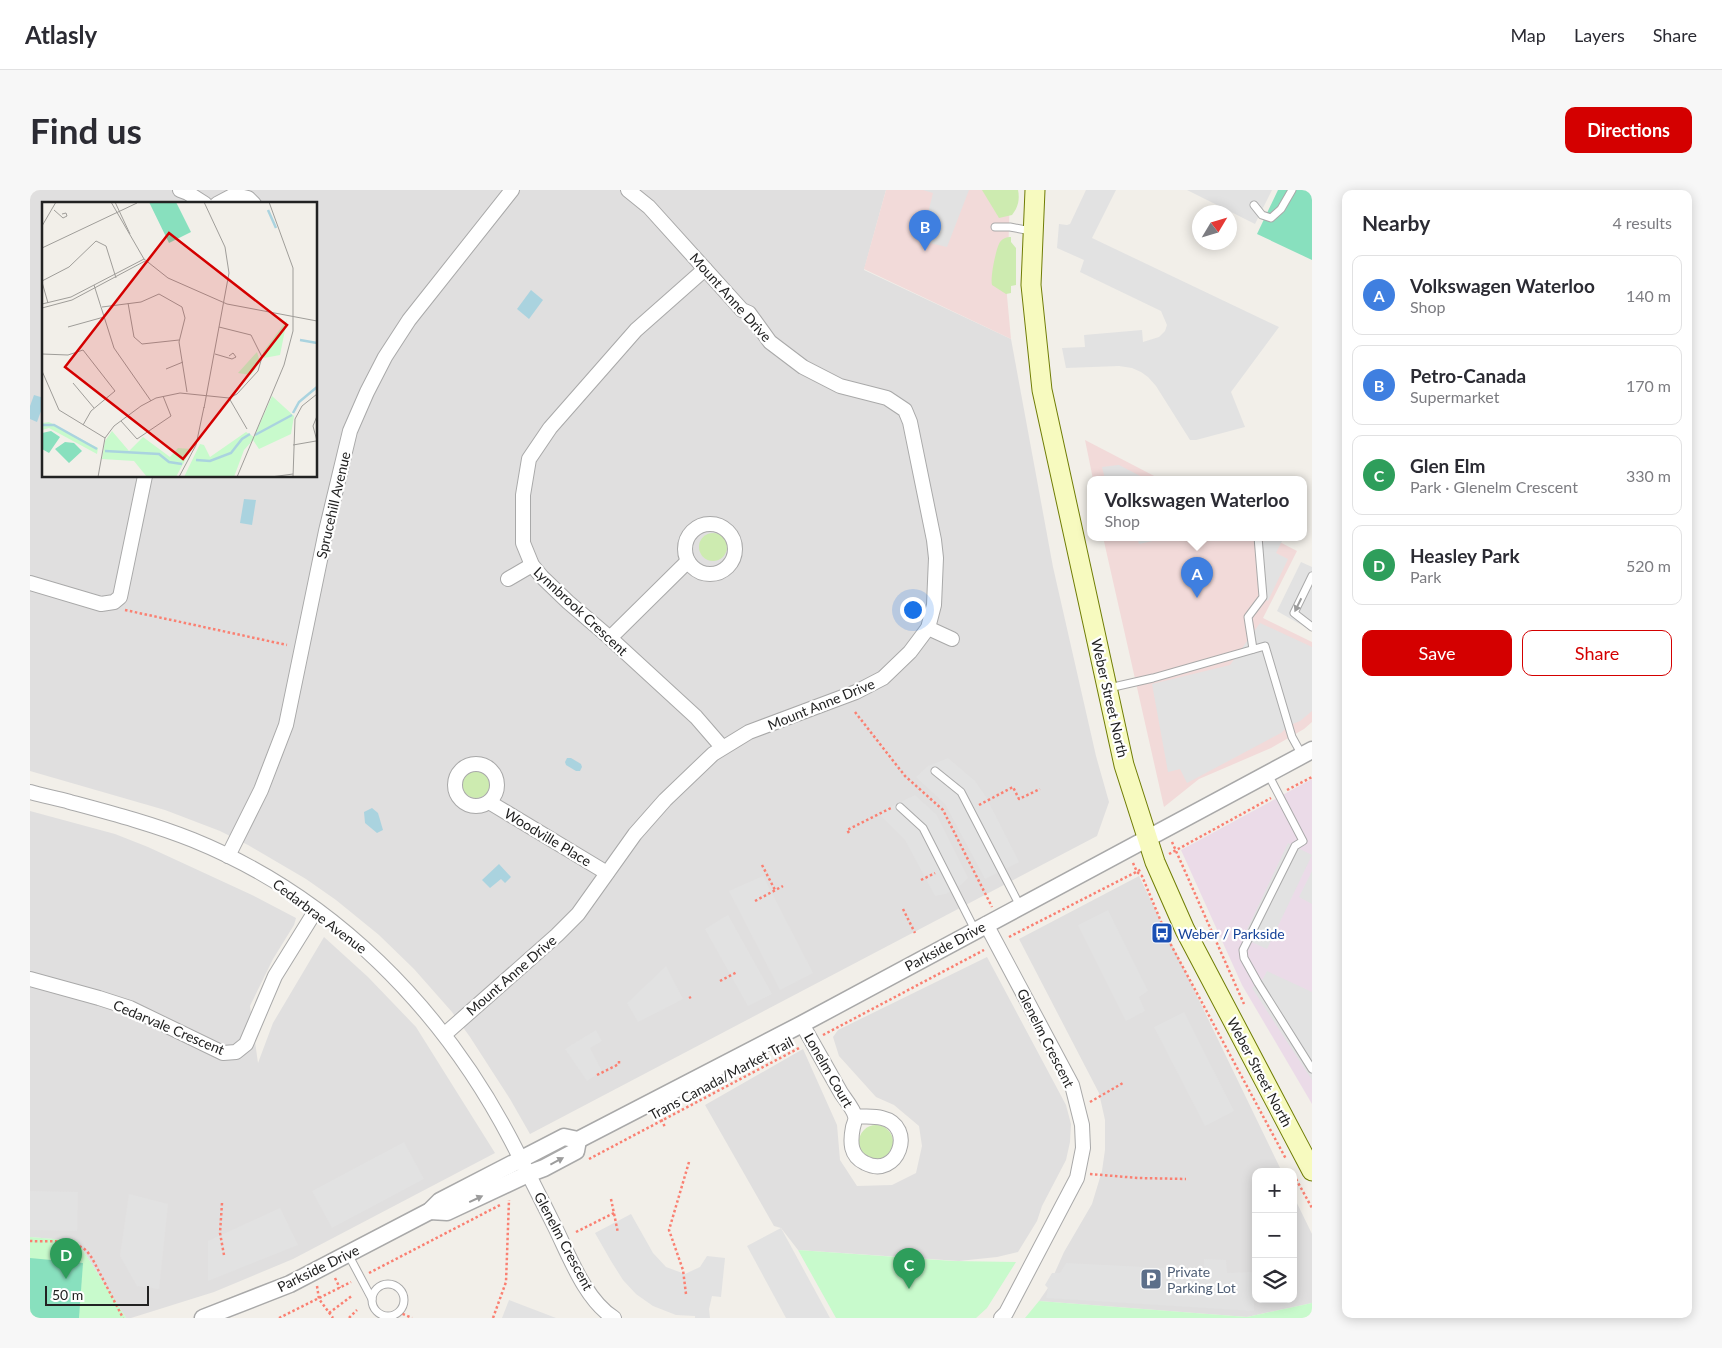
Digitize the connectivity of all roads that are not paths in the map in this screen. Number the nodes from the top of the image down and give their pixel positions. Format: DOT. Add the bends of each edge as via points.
graph roads {
  1 [pos="180,190"];
  2 [pos="510,190"];
  3 [pos="628,190"];
  4 [pos="1035,190"];
  5 [pos="1292,190"];
  6 [pos="202,202"];
  7 [pos="221,202"];
  8 [pos="252,202"];
  9 [pos="1254,205"];
  10 [pos="995,227"];
  11 [pos="1032,231"];
  12 [pos="704,269"];
  13 [pos="145,478"];
  14 [pos="1258,541"];
  15 [pos="688,561"];
  16 [pos="532,565"];
  17 [pos="1312,576"];
  18 [pos="508,578"];
  19 [pos="30,583"];
  20 [pos="1312,627"];
  21 [pos="928,628"];
  22 [pos="610,638"];
  23 [pos="952,639"];
  24 [pos="1253,649"];
  25 [pos="1107,689"];
  26 [pos="722,747"];
  27 [pos="1307,753"];
  28 [pos="936,771"];
  29 [pos="1268,774"];
  30 [pos="30,792"];
  31 [pos="489,802"];
  32 [pos="900,807"];
  33 [pos="1147,839"];
  34 [pos="228,856"];
  35 [pos="607,873"];
  36 [pos="1020,906"];
  37 [pos="316,910"];
  38 [pos="986,924"];
  39 [pos="30,979"];
  40 [pos="802,1024"];
  41 [pos="445,1034"];
  42 [pos="1312,1069"];
  43 [pos="856,1116"];
  44 [pos="524,1166"];
  45 [pos="1312,1171"];
  46 [pos="348,1254"];
  47 [pos="372,1299"];
  48 [pos="400,1315"];
  49 [pos="608,1316"];
  50 [pos="203,1318"];
  51 [pos="1001,1318"];
  1 -- 6 [label="street"];
  2 -- 34 [label="street, Sprucehill Avenue" via="409,320 385,357 350,431 286,725 261,790"];
  3 -- 12 [label="street, Mount Anne Drive" via="649,207"];
  4 -- 11 [label="main road, Weber Street North"];
  5 -- 9 [label="lane" via="1281,209 1271,218"];
  7 -- 8 [label="street" via="234,195"];
  10 -- 11 [label="lane"];
  11 -- 25 [label="main road, Weber Street North" via="1032,304 1042,390"];
  12 -- 16 [label="street, Lynnbrook Crescent" via="636,330 550,428 529,458 523,495 523,543"];
  12 -- 21 [label="street, Mount Anne Drive" via="742,310 749,313 770,342 802,367 840,386 887,398 904,410 910,422 934,540 934,605"];
  13 -- 19 [label="street" via="120,596 114,602 101,604"];
  14 -- 24 [label="lane" via="1263,596 1248,617"];
  15 -- 22 [label="street"];
  16 -- 18 [label="street"];
  16 -- 22 [label="street, Lynnbrook Crescent"];
  17 -- 20 [label="lane, one-way" via="1294,613"];
  21 -- 23 [label="street"];
  21 -- 26 [label="street, Mount Anne Drive" via="910,652 879,680 856,692 749,732"];
  22 -- 26 [label="street, Lynnbrook Crescent" via="696,717"];
  24 -- 25 [label="lane"];
  24 -- 27 [label="lane" via="1265,646 1292,737"];
  25 -- 33 [label="main road, Weber Street North" via="1124,765"];
  26 -- 35 [label="street, Mount Anne Drive" via="664,800"];
  27 -- 29 [label="street, Parkside Drive"];
  28 -- 36 [label="lane" via="958,789"];
  29 -- 33 [label="street, Parkside Drive"];
  29 -- 42 [label="lane" via="1303,841 1295,846 1243,950 1244,958"];
  30 -- 34 [label="street, Cedarbrae Avenue" via="149,824"];
  31 -- 35 [label="street, Woodville Place"];
  32 -- 38 [label="lane" via="923,828 943,869"];
  33 -- 36 [label="street, Parkside Drive"];
  33 -- 45 [label="main road, Weber Street North" via="1185,930"];
  34 -- 37 [label="street, Cedarbrae Avenue" via="271,879"];
  35 -- 41 [label="street, Mount Anne Drive" via="578,914 557,935"];
  36 -- 38 [label="street, Parkside Drive"];
  37 -- 39 [label="street, Cedarvale Crescent" via="275,976 246,1044 236,1052 223,1053 130,1008"];
  37 -- 41 [label="street, Cedarbrae Avenue" via="378,960"];
  38 -- 40 [label="street, Parkside Drive"];
  38 -- 51 [label="street, Glenelm Crescent" via="1072,1085 1082,1123 1083,1148 1077,1178"];
  40 -- 43 [label="street, Lonelm Court"];
  40 -- 44 [label="street, Parkside Drive" via="578,1140 576,1151 544,1168"];
  41 -- 44 [label="street, Cedarbrae Avenue" via="489,1101"];
  44 -- 46 [label="street, Parkside Drive" via="440,1201 430,1211"];
  44 -- 49 [label="street, Glenelm Crescent" via="583,1283"];
  46 -- 47 [label="lane"];
  46 -- 50 [label="street, Parkside Drive" via="290,1284"];
  47 -- 48 [label="lane" via="375,1309 384,1315"];
  47 -- 48 [label="lane" via="380,1286 395,1286 404,1298"];
}
